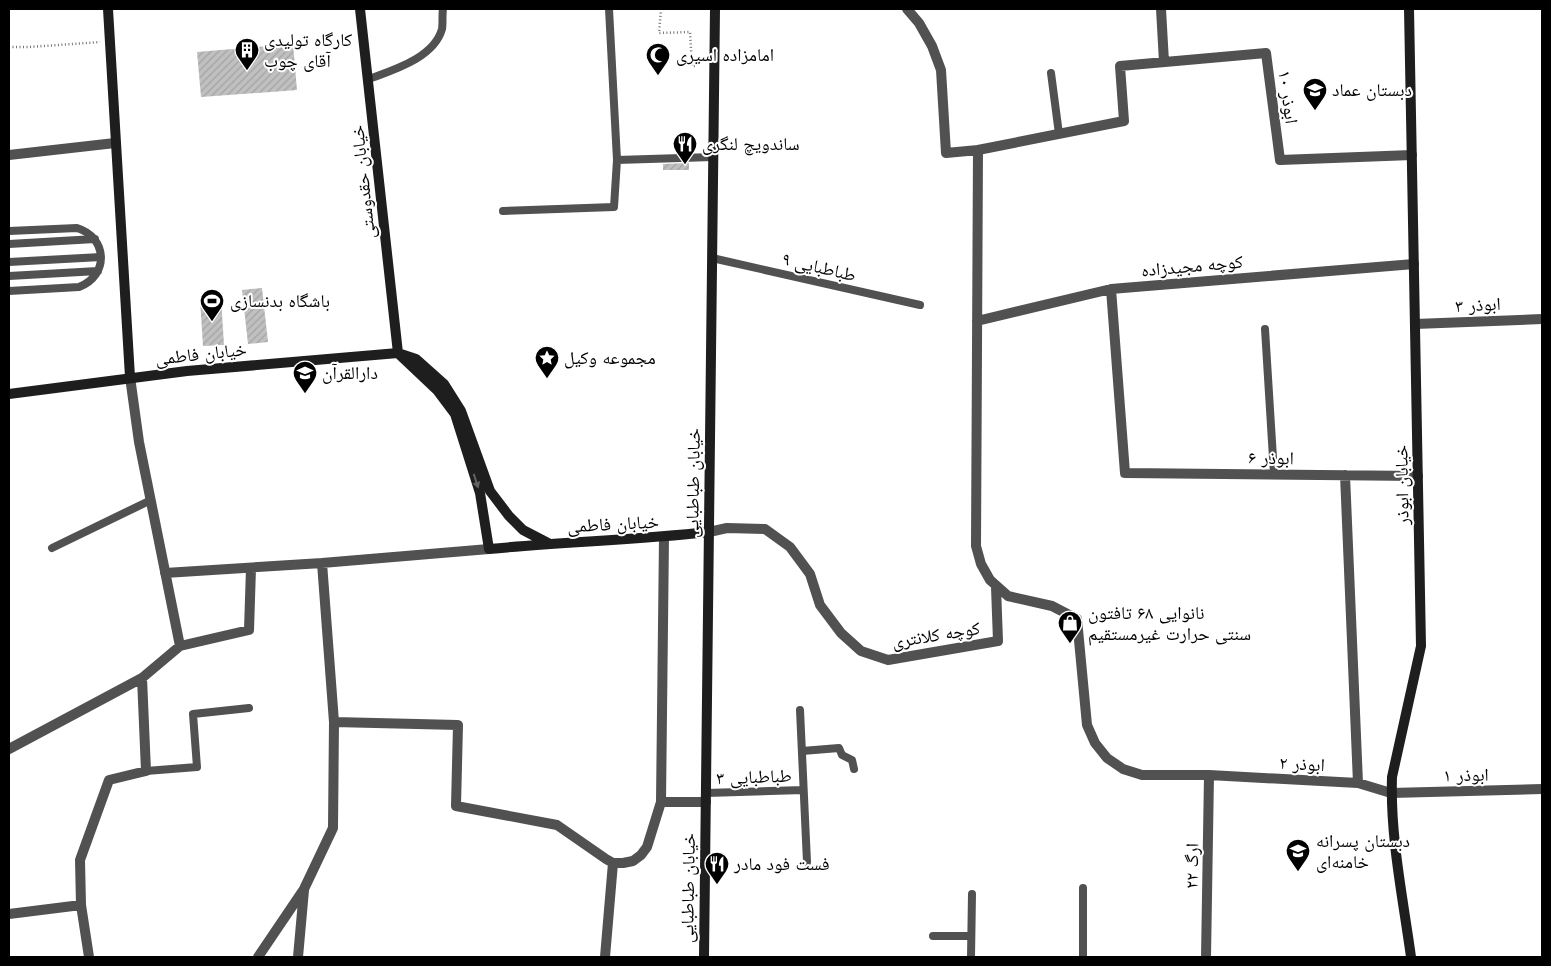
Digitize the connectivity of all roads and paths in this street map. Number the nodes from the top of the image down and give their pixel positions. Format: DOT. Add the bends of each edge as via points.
graph roads {
  1 [pos="108,9"];
  2 [pos="360,9"];
  3 [pos="443,9"];
  4 [pos="609,9"];
  5 [pos="661,9"];
  6 [pos="715,9"];
  7 [pos="907,9"];
  8 [pos="1161,9"];
  9 [pos="1409,9"];
  10 [pos="916,14"];
  11 [pos="109,42"];
  12 [pos="9,46"];
  13 [pos="1164,62"];
  14 [pos="696,66"];
  15 [pos="1051,73"];
  16 [pos="369,79"];
  17 [pos="1059,134"];
  18 [pos="115,143"];
  19 [pos="978,150"];
  20 [pos="9,155"];
  21 [pos="1412,155"];
  22 [pos="713,157"];
  23 [pos="617,160"];
  24 [pos="502,211"];
  25 [pos="9,231"];
  26 [pos="95,239"];
  27 [pos="9,244"];
  28 [pos="101,257"];
  29 [pos="712,258"];
  30 [pos="9,262"];
  31 [pos="1414,264"];
  32 [pos="98,271"];
  33 [pos="9,276"];
  34 [pos="1111,289"];
  35 [pos="9,291"];
  36 [pos="920,305"];
  37 [pos="1542,318"];
  38 [pos="977,320"];
  39 [pos="1415,324"];
  40 [pos="1265,329"];
  41 [pos="398,353"];
  42 [pos="130,377"];
  43 [pos="9,394"];
  44 [pos="1274,474"];
  45 [pos="1345,475"];
  46 [pos="1418,476"];
  47 [pos="151,500"];
  48 [pos="709,532"];
  49 [pos="664,537"];
  50 [pos="548,543"];
  51 [pos="52,548"];
  52 [pos="489,548"];
  53 [pos="322,563"];
  54 [pos="251,568"];
  55 [pos="165,573"];
  56 [pos="996,587"];
  57 [pos="180,646"];
  58 [pos="142,678"];
  59 [pos="249,708"];
  60 [pos="800,710"];
  61 [pos="334,722"];
  62 [pos="9,749"];
  63 [pos="802,751"];
  64 [pos="854,769"];
  65 [pos="146,771"];
  66 [pos="1209,775"];
  67 [pos="1358,783"];
  68 [pos="803,790"];
  69 [pos="1542,790"];
  70 [pos="1391,792"];
  71 [pos="706,798"];
  72 [pos="661,802"];
  73 [pos="613,862"];
  74 [pos="807,862"];
  75 [pos="1083,888"];
  76 [pos="304,889"];
  77 [pos="972,894"];
  78 [pos="81,905"];
  79 [pos="9,914"];
  80 [pos="933,936"];
  81 [pos="971,936"];
  82 [pos="89,957"];
  83 [pos="258,957"];
  84 [pos="298,957"];
  85 [pos="605,957"];
  86 [pos="704,957"];
  87 [pos="971,957"];
  88 [pos="1083,957"];
  89 [pos="1206,957"];
  90 [pos="1411,957"];
  1 -- 11 [label="street"];
  2 -- 16 [label="street, خیابان حقدوستی"];
  3 -- 16 [label="lane" via="442,29 433,46 408,64"];
  4 -- 23 [label="lane"];
  5 -- 14 [label="path" via="660,33 690,32 692,66"];
  6 -- 22 [label="street, خیابان طباطبایی"];
  7 -- 10 [label="street"];
  8 -- 13 [label="street"];
  9 -- 21 [label="street, خیابان ابوذر"];
  10 -- 19 [label="street" via="941,70 946,153"];
  11 -- 12 [label="path"];
  11 -- 18 [label="street"];
  13 -- 17 [label="street, ابوذر ۱۰" via="1120,66 1124,121"];
  13 -- 21 [label="street, ابوذر ۱۰" via="1266,53 1280,160"];
  15 -- 17 [label="lane"];
  16 -- 41 [label="street, خیابان حقدوستی"];
  17 -- 19 [label="street"];
  18 -- 20 [label="street"];
  18 -- 42 [label="street"];
  19 -- 38 [label="street"];
  21 -- 31 [label="street, خیابان ابوذر"];
  22 -- 23 [label="lane"];
  22 -- 29 [label="street, خیابان طباطبایی"];
  23 -- 24 [label="lane" via="614,207"];
  25 -- 26 [label="lane" via="77,228"];
  26 -- 27 [label="lane"];
  26 -- 28 [label="lane"];
  28 -- 30 [label="lane"];
  28 -- 32 [label="lane"];
  29 -- 36 [label="lane, طباطبایی ۹"];
  29 -- 48 [label="street, خیابان طباطبایی"];
  31 -- 34 [label="street, کوچه مجیدزاده"];
  31 -- 39 [label="street, خیابان ابوذر"];
  32 -- 33 [label="lane"];
  32 -- 35 [label="lane" via="90,281 79,286"];
  34 -- 38 [label="street, کوچه مجیدزاده"];
  34 -- 44 [label="street, ابوذر ۶" via="1125,473"];
  37 -- 39 [label="street, ابوذر ۳"];
  38 -- 56 [label="street" via="976,546 981,564"];
  39 -- 46 [label="street, خیابان ابوذر"];
  40 -- 44 [label="lane"];
  41 -- 42 [label="street, خیابان فاطمی"];
  41 -- 50 [label="street, خیابان فاطمی" via="416,358 444,384 461,411 490,492 523,530"];
  41 -- 52 [label="street, one-way" via="437,390 455,414 480,493"];
  42 -- 43 [label="street, خیابان فاطمی"];
  42 -- 47 [label="street"];
  44 -- 45 [label="street, ابوذر ۶"];
  45 -- 46 [label="street, ابوذر ۶"];
  45 -- 67 [label="street"];
  46 -- 70 [label="street, خیابان ابوذر" via="1421,646"];
  47 -- 51 [label="lane"];
  47 -- 55 [label="street"];
  48 -- 49 [label="street, خیابان فاطمی"];
  48 -- 56 [label="street, کوچه کلانتری" via="727,528 765,530 790,547 810,574 820,605 841,633 861,651 888,660 998,641"];
  48 -- 71 [label="street, خیابان طباطبایی"];
  49 -- 50 [label="street, خیابان فاطمی"];
  49 -- 72 [label="street"];
  50 -- 52 [label="street, خیابان فاطمی"];
  52 -- 53 [label="street"];
  53 -- 54 [label="street"];
  53 -- 61 [label="street"];
  54 -- 55 [label="street"];
  54 -- 57 [label="street" via="249,630"];
  55 -- 57 [label="street"];
  56 -- 66 [label="street, ابوذر ۲" via="1008,596 1052,606 1077,620 1087,725 1107,758 1142,775"];
  57 -- 58 [label="street"];
  58 -- 62 [label="street"];
  58 -- 65 [label="street"];
  59 -- 65 [label="lane" via="193,714 197,767"];
  60 -- 63 [label="lane"];
  61 -- 73 [label="street" via="458,725 456,806 557,825"];
  61 -- 76 [label="street" via="334,828"];
  63 -- 64 [label="lane" via="839,748 852,760"];
  63 -- 68 [label="lane"];
  65 -- 78 [label="street" via="110,780 80,860"];
  66 -- 67 [label="street, ابوذر ۲"];
  66 -- 89 [label="street, ارگ ۲۲"];
  67 -- 70 [label="street, ابوذر ۲"];
  68 -- 71 [label="lane, طباطبایی ۳"];
  68 -- 74 [label="lane"];
  69 -- 70 [label="street, ابوذر ۱"];
  70 -- 90 [label="street, خیابان ابوذر"];
  71 -- 72 [label="street"];
  71 -- 86 [label="street, خیابان طباطبایی"];
  72 -- 73 [label="street" via="647,847 641,855 633,861"];
  73 -- 85 [label="street"];
  75 -- 88 [label="lane"];
  76 -- 83 [label="street"];
  76 -- 84 [label="street"];
  77 -- 81 [label="lane"];
  78 -- 79 [label="street"];
  78 -- 82 [label="street"];
  80 -- 81 [label="lane"];
  81 -- 87 [label="lane"];
}
